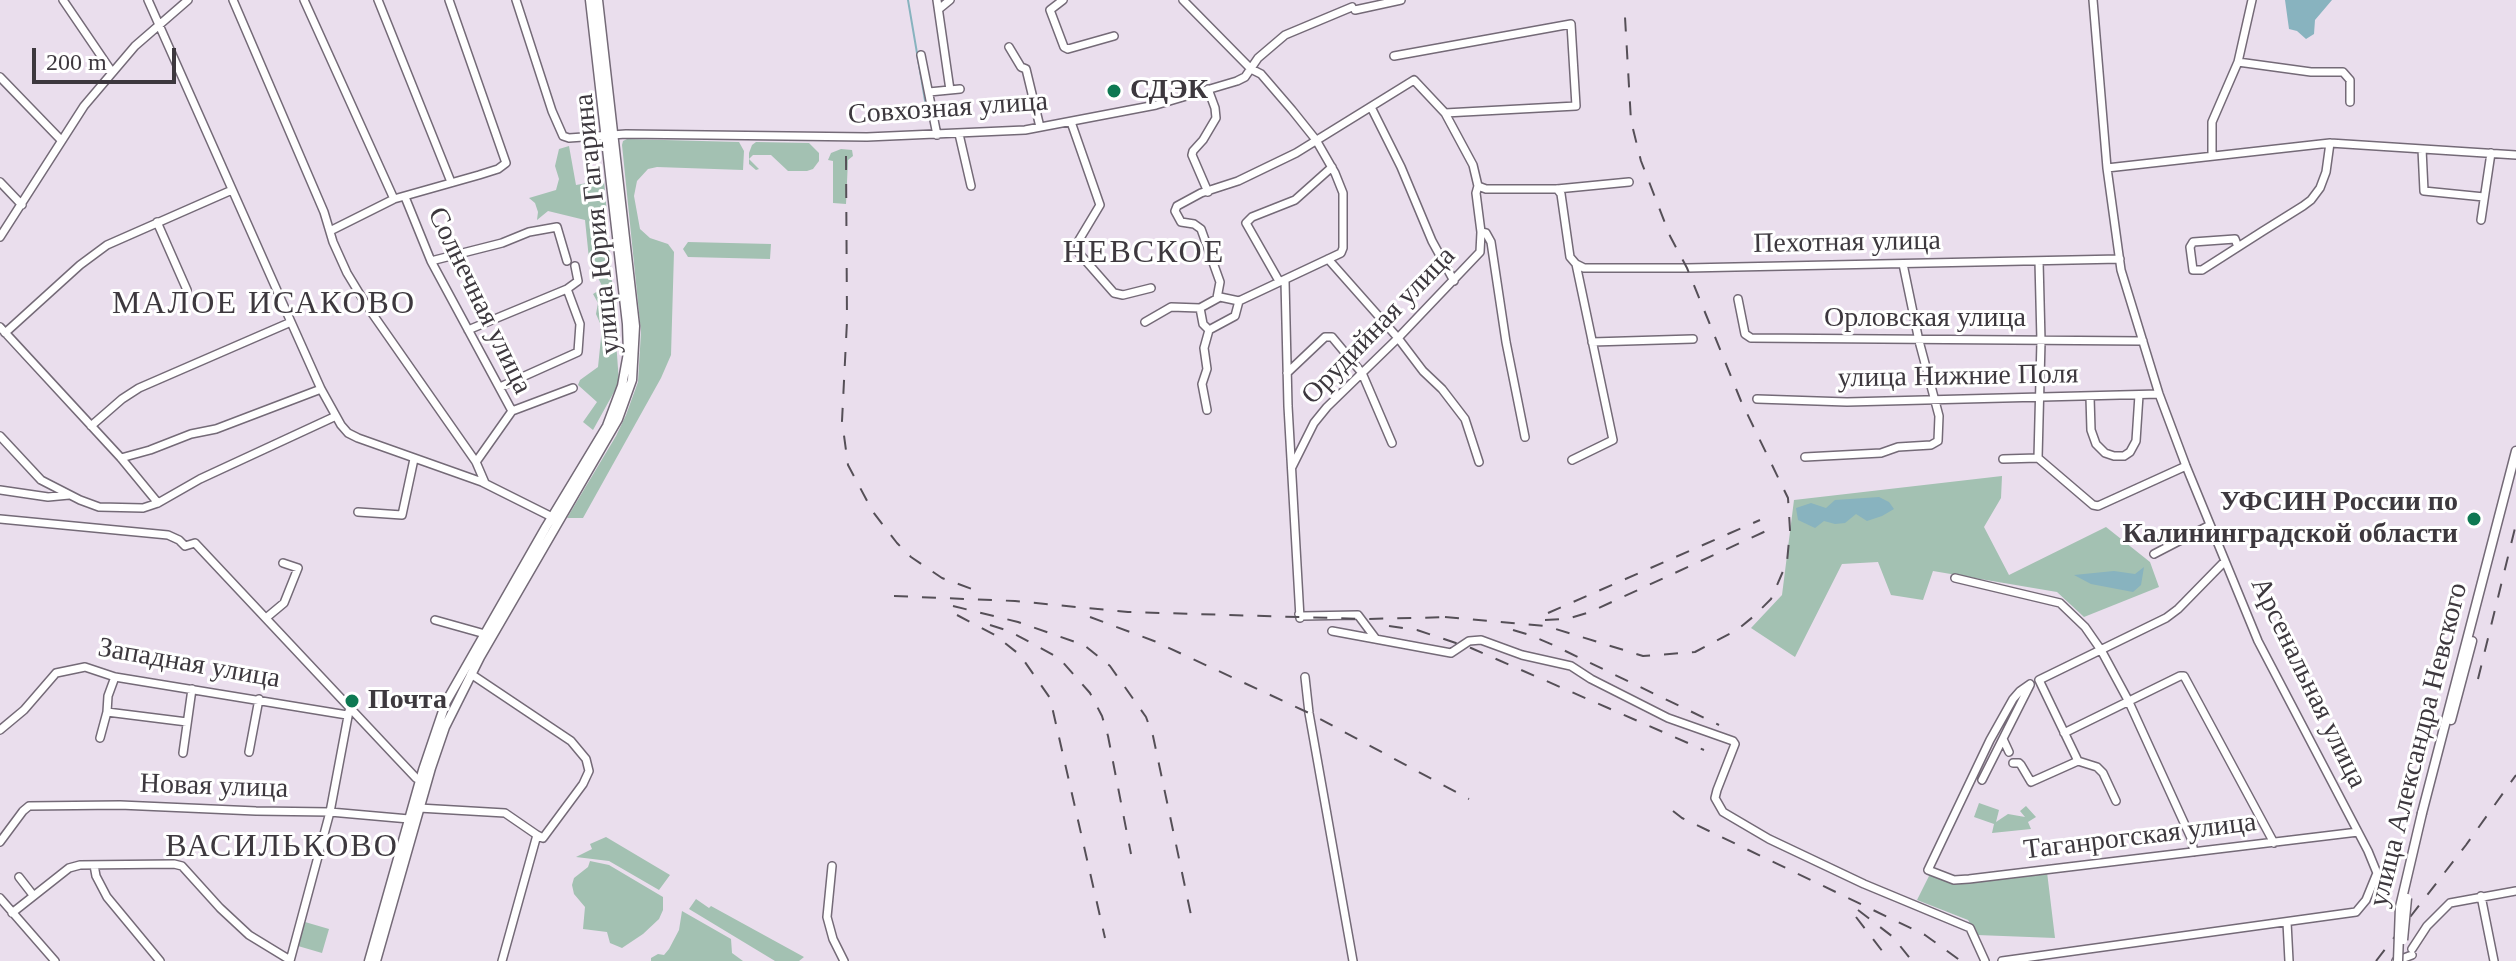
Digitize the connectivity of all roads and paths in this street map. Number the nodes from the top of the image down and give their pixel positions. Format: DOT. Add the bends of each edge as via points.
graph roads {
  1 [pos="63,0"];
  2 [pos="148,0"];
  3 [pos="188,0"];
  4 [pos="233,0"];
  5 [pos="304,0"];
  6 [pos="378,0"];
  7 [pos="449,0"];
  8 [pos="516,0"];
  9 [pos="590,0"];
  10 [pos="598,0"];
  11 [pos="950,0"];
  12 [pos="1063,0"];
  13 [pos="1183,0"];
  14 [pos="1401,0"];
  15 [pos="2093,0"];
  16 [pos="2252,0"];
  17 [pos="1389,1"];
  18 [pos="938,4"];
  19 [pos="159,25"];
  20 [pos="1114,36"];
  21 [pos="1009,47"];
  22 [pos="921,55"];
  23 [pos="1394,56"];
  24 [pos="2238,62"];
  25 [pos="1251,69"];
  26 [pos="112,72"];
  27 [pos="0,77"];
  28 [pos="960,89"];
  29 [pos="1208,89"];
  30 [pos="950,90"];
  31 [pos="929,92"];
  32 [pos="2350,102"];
  33 [pos="1371,107"];
  34 [pos="1445,113"];
  35 [pos="1071,122"];
  36 [pos="1040,127"];
  37 [pos="959,134"];
  38 [pos="608,135"];
  39 [pos="937,135"];
  40 [pos="61,140"];
  41 [pos="1316,140"];
  42 [pos="2330,143"];
  43 [pos="2422,149"];
  44 [pos="2491,153"];
  45 [pos="2212,154"];
  46 [pos="2516,155"];
  47 [pos="1332,167"];
  48 [pos="2107,168"];
  49 [pos="0,182"];
  50 [pos="451,182"];
  51 [pos="1629,182"];
  52 [pos="971,186"];
  53 [pos="1478,186"];
  54 [pos="1557,189"];
  55 [pos="232,190"];
  56 [pos="1208,192"];
  57 [pos="405,197"];
  58 [pos="2484,197"];
  59 [pos="394,199"];
  60 [pos="22,205"];
  61 [pos="2481,220"];
  62 [pos="157,222"];
  63 [pos="330,231"];
  64 [pos="1481,232"];
  65 [pos="0,237"];
  66 [pos="2238,247"];
  67 [pos="1328,259"];
  68 [pos="2120,259"];
  69 [pos="431,261"];
  70 [pos="2039,261"];
  71 [pos="1576,264"];
  72 [pos="1903,264"];
  73 [pos="1282,281"];
  74 [pos="1454,281"];
  75 [pos="1151,288"];
  76 [pos="567,289"];
  77 [pos="187,290"];
  78 [pos="1217,298"];
  79 [pos="1738,299"];
  80 [pos="1239,301"];
  81 [pos="1200,308"];
  82 [pos="291,322"];
  83 [pos="1145,322"];
  84 [pos="2,330"];
  85 [pos="468,330"];
  86 [pos="1209,330"];
  87 [pos="1398,338"];
  88 [pos="1693,339"];
  89 [pos="1919,341"];
  90 [pos="2041,341"];
  91 [pos="2143,341"];
  92 [pos="1592,342"];
  93 [pos="1287,373"];
  94 [pos="1362,373"];
  95 [pos="500,387"];
  96 [pos="573,388"];
  97 [pos="321,389"];
  98 [pos="2159,394"];
  99 [pos="2139,395"];
  100 [pos="2090,397"];
  101 [pos="2039,398"];
  102 [pos="1757,399"];
  103 [pos="1934,399"];
  104 [pos="1207,410"];
  105 [pos="512,411"];
  106 [pos="336,416"];
  107 [pos="91,426"];
  108 [pos="0,436"];
  109 [pos="1525,437"];
  110 [pos="1392,443"];
  111 [pos="2516,451"];
  112 [pos="1805,457"];
  113 [pos="121,458"];
  114 [pos="2038,458"];
  115 [pos="414,459"];
  116 [pos="2003,459"];
  117 [pos="1572,460"];
  118 [pos="476,462"];
  119 [pos="1479,462"];
  120 [pos="2186,466"];
  121 [pos="1292,467"];
  122 [pos="2516,469"];
  123 [pos="485,483"];
  124 [pos="0,490"];
  125 [pos="70,495"];
  126 [pos="158,503"];
  127 [pos="358,512"];
  128 [pos="0,519"];
  129 [pos="556,519"];
  130 [pos="2210,525"];
  131 [pos="2154,554"];
  132 [pos="2225,561"];
  133 [pos="283,563"];
  134 [pos="1955,578"];
  135 [pos="266,618"];
  136 [pos="435,620"];
  137 [pos="1332,631"];
  138 [pos="485,634"];
  139 [pos="1376,639"];
  140 [pos="2101,650"];
  141 [pos="467,664"];
  142 [pos="471,674"];
  143 [pos="115,677"];
  144 [pos="1305,677"];
  145 [pos="459,678"];
  146 [pos="2039,680"];
  147 [pos="2030,684"];
  148 [pos="192,689"];
  149 [pos="259,699"];
  150 [pos="2128,700"];
  151 [pos="349,711"];
  152 [pos="107,712"];
  153 [pos="187,722"];
  154 [pos="0,730"];
  155 [pos="2064,733"];
  156 [pos="100,738"];
  157 [pos="2003,739"];
  158 [pos="249,752"];
  159 [pos="2009,752"];
  160 [pos="183,753"];
  161 [pos="2078,761"];
  162 [pos="2013,763"];
  163 [pos="1982,780"];
  164 [pos="423,782"];
  165 [pos="2116,801"];
  166 [pos="419,808"];
  167 [pos="330,812"];
  168 [pos="2424,813"];
  169 [pos="409,819"];
  170 [pos="2358,832"];
  171 [pos="537,835"];
  172 [pos="0,842"];
  173 [pos="2274,843"];
  174 [pos="2194,852"];
  175 [pos="94,865"];
  176 [pos="832,866"];
  177 [pos="19,877"];
  178 [pos="2516,891"];
  179 [pos="33,895"];
  180 [pos="2481,896"];
  181 [pos="0,898"];
  182 [pos="12,913"];
  183 [pos="2287,922"];
  184 [pos="2413,955"];
  185 [pos="2034,959"];
  186 [pos="290,960"];
  187 [pos="55,961"];
  188 [pos="160,961"];
  189 [pos="369,961"];
  190 [pos="376,961"];
  191 [pos="502,961"];
  192 [pos="844,961"];
  193 [pos="1353,961"];
  194 [pos="1985,961"];
  195 [pos="2002,961"];
  196 [pos="2289,961"];
  197 [pos="2397,961"];
  198 [pos="2494,961"];
  1 -- 26 [label="street"];
  2 -- 19 [label="street"];
  3 -- 19 [label="street"];
  4 -- 63 [label="street"];
  5 -- 59 [label="street, Солнечная улица"];
  6 -- 50 [label="street"];
  7 -- 50 [label="street" via="506,163"];
  8 -- 38 [label="street, Совхозная улица" via="563,136"];
  9 -- 38 [label="main road, улица Юрия Гагарина"];
  10 -- 38 [label="main road, улица Юрия Гагарина"];
  11 -- 18 [label="street"];
  12 -- 20 [label="street" via="1050,13 1064,47"];
  13 -- 25 [label="street"];
  14 -- 17 [label="street, Совхозная улица"];
  15 -- 48 [label="street, Арсенальная улица"];
  16 -- 24 [label="street"];
  17 -- 25 [label="street, Совхозная улица" via="1285,35"];
  18 -- 30 [label="street"];
  19 -- 26 [label="street"];
  19 -- 55 [label="street"];
  21 -- 36 [label="street" via="1026,69"];
  22 -- 31 [label="street"];
  23 -- 34 [label="street" via="1571,24 1576,106"];
  24 -- 32 [label="street" via="2343,72 2350,80"];
  24 -- 45 [label="street" via="2212,122"];
  25 -- 29 [label="street, Совхозная улица" via="1237,81"];
  25 -- 41 [label="street"];
  26 -- 40 [label="street"];
  27 -- 40 [label="street"];
  28 -- 30 [label="street"];
  29 -- 35 [label="street, Совхозная улица"];
  29 -- 56 [label="street" via="1216,118 1192,155"];
  30 -- 31 [label="street"];
  31 -- 39 [label="street"];
  33 -- 34 [label="street, Орудийная улица" via="1414,80"];
  33 -- 41 [label="street"];
  33 -- 74 [label="street"];
  34 -- 53 [label="street, Орудийная улица" via="1473,165"];
  35 -- 36 [label="street, Совхозная улица"];
  35 -- 75 [label="street" via="1100,205 1079,240 1078,252 1114,293"];
  36 -- 37 [label="street, Совхозная улица"];
  37 -- 39 [label="street, Совхозная улица"];
  37 -- 52 [label="street"];
  38 -- 39 [label="street, Совхозная улица"];
  38 -- 129 [label="main road, улица Юрия Гагарина" via="635,326 634,369 618,419"];
  40 -- 60 [label="street"];
  41 -- 47 [label="street"];
  41 -- 56 [label="street"];
  42 -- 43 [label="street"];
  42 -- 45 [label="street"];
  42 -- 66 [label="street" via="2326,172 2311,200"];
  43 -- 44 [label="street"];
  43 -- 58 [label="street" via="2424,191"];
  44 -- 46 [label="street"];
  44 -- 58 [label="street"];
  45 -- 48 [label="street"];
  47 -- 67 [label="street" via="1343,193 1343,248"];
  47 -- 73 [label="street" via="1295,200 1246,223"];
  48 -- 68 [label="street, Арсенальная улица"];
  49 -- 60 [label="street"];
  50 -- 57 [label="street"];
  51 -- 54 [label="street"];
  53 -- 54 [label="street"];
  53 -- 64 [label="street, Орудийная улица"];
  54 -- 71 [label="street" via="1570,257"];
  55 -- 62 [label="street"];
  55 -- 82 [label="street"];
  56 -- 78 [label="street" via="1181,201 1175,211 1181,222 1201,229 1220,282"];
  57 -- 59 [label="street"];
  57 -- 69 [label="street, Солнечная улица"];
  58 -- 61 [label="street"];
  59 -- 63 [label="street"];
  60 -- 65 [label="street"];
  62 -- 77 [label="street"];
  62 -- 84 [label="street" via="107,245"];
  63 -- 118 [label="street" via="367,306"];
  64 -- 74 [label="street, Орудийная улица" via="1480,252"];
  64 -- 109 [label="street" via="1491,242"];
  66 -- 66 [label="street" via="2235,239 2193,242 2193,270 2202,270"];
  67 -- 73 [label="street"];
  67 -- 87 [label="street"];
  68 -- 70 [label="street, Пехотная улица"];
  68 -- 91 [label="street, Арсенальная улица"];
  69 -- 76 [label="street" via="557,227 578,281"];
  69 -- 85 [label="street, Солнечная улица"];
  70 -- 72 [label="street, Пехотная улица"];
  70 -- 90 [label="street"];
  71 -- 72 [label="street, Пехотная улица"];
  71 -- 92 [label="street"];
  72 -- 89 [label="street"];
  73 -- 80 [label="street"];
  73 -- 93 [label="street"];
  74 -- 87 [label="street, Орудийная улица"];
  76 -- 85 [label="street"];
  76 -- 95 [label="street" via="580,324 578,352"];
  78 -- 80 [label="street"];
  78 -- 81 [label="street"];
  79 -- 89 [label="street, Орловская улица" via="1745,334 1751,338"];
  80 -- 86 [label="street" via="1235,316"];
  81 -- 83 [label="street" via="1171,307"];
  81 -- 86 [label="street"];
  82 -- 97 [label="street"];
  82 -- 107 [label="street" via="139,388"];
  84 -- 107 [label="street"];
  85 -- 95 [label="street, Солнечная улица"];
  86 -- 104 [label="street" via="1202,384"];
  87 -- 94 [label="street, Орудийная улица"];
  87 -- 119 [label="street" via="1465,419"];
  88 -- 92 [label="street"];
  89 -- 90 [label="street, Орловская улица"];
  89 -- 103 [label="street"];
  90 -- 91 [label="street, Орловская улица"];
  90 -- 101 [label="street"];
  91 -- 98 [label="street, Арсенальная улица"];
  92 -- 117 [label="street" via="1613,440"];
  93 -- 94 [label="street" via="1329,335"];
  93 -- 121 [label="street"];
  94 -- 110 [label="street"];
  94 -- 121 [label="street, Орудийная улица" via="1314,423"];
  95 -- 105 [label="street, Солнечная улица"];
  96 -- 105 [label="street"];
  97 -- 106 [label="street"];
  97 -- 113 [label="street"];
  98 -- 99 [label="street, улица Нижние Поля"];
  98 -- 120 [label="street, Арсенальная улица"];
  99 -- 100 [label="street, улица Нижние Поля"];
  99 -- 100 [label="street" via="2136,441 2124,456 2105,453 2096,444"];
  100 -- 101 [label="street, улица Нижние Поля"];
  101 -- 103 [label="street, улица Нижние Поля"];
  101 -- 114 [label="street"];
  102 -- 103 [label="street, улица Нижние Поля"];
  103 -- 112 [label="street" via="1940,432 1935,444"];
  105 -- 118 [label="street, Солнечная улица"];
  106 -- 115 [label="street" via="348,433"];
  106 -- 126 [label="street"];
  107 -- 113 [label="street"];
  108 -- 125 [label="street" via="41,480"];
  111 -- 168 [label="main road, улица Александра Невского"];
  113 -- 126 [label="street"];
  114 -- 116 [label="street"];
  114 -- 120 [label="street" via="2093,505"];
  115 -- 123 [label="street"];
  115 -- 127 [label="street" via="402,515"];
  118 -- 123 [label="street"];
  120 -- 130 [label="street, Арсенальная улица"];
  121 -- 139 [label="street, Орудийная улица" via="1299,616 1358,615"];
  122 -- 168 [label="main road"];
  123 -- 129 [label="street"];
  124 -- 125 [label="street"];
  125 -- 126 [label="street" via="99,507"];
  128 -- 135 [label="street" via="168,535 185,546 195,543"];
  129 -- 138 [label="main road"];
  129 -- 142 [label="main road"];
  130 -- 131 [label="street"];
  130 -- 132 [label="street, Арсенальная улица"];
  132 -- 140 [label="street" via="2166,618"];
  132 -- 170 [label="street, Арсенальная улица" via="2270,667"];
  133 -- 135 [label="street" via="298,568 284,603"];
  134 -- 140 [label="street" via="2060,603"];
  135 -- 151 [label="street"];
  136 -- 138 [label="street"];
  137 -- 139 [label="street"];
  138 -- 141 [label="main road"];
  139 -- 194 [label="street" via="1451,653 1481,640 1571,666 1668,718 1733,741 1715,798 1723,812 1852,879 1970,928"];
  140 -- 146 [label="street"];
  140 -- 150 [label="street"];
  141 -- 142 [label="main road"];
  141 -- 145 [label="main road"];
  142 -- 145 [label="main road"];
  142 -- 164 [label="main road"];
  142 -- 171 [label="street" via="571,741 586,759 589,771 583,784 543,838"];
  143 -- 148 [label="street, Западная улица"];
  143 -- 152 [label="street"];
  143 -- 154 [label="street, Западная улица" via="85,667 56,673"];
  144 -- 193 [label="street"];
  145 -- 164 [label="main road" via="439,718"];
  146 -- 147 [label="street"];
  146 -- 155 [label="street"];
  147 -- 157 [label="street"];
  147 -- 174 [label="street, Таганрогская улица" via="2013,699 1990,740 1928,870 1954,880 1969,879"];
  148 -- 149 [label="street, Западная улица"];
  148 -- 153 [label="street"];
  149 -- 151 [label="street, Западная улица"];
  149 -- 158 [label="street"];
  150 -- 155 [label="street"];
  150 -- 173 [label="street" via="2180,676 2187,679"];
  150 -- 174 [label="street"];
  151 -- 164 [label="street"];
  151 -- 167 [label="street"];
  152 -- 153 [label="street"];
  152 -- 156 [label="street"];
  153 -- 160 [label="street"];
  155 -- 161 [label="street"];
  157 -- 159 [label="street"];
  157 -- 163 [label="street"];
  161 -- 162 [label="street" via="2031,782 2021,765"];
  161 -- 165 [label="street" via="2103,773"];
  164 -- 166 [label="main road"];
  164 -- 169 [label="main road"];
  166 -- 171 [label="street" via="505,813"];
  166 -- 190 [label="main road"];
  167 -- 169 [label="street, Новая улица"];
  167 -- 172 [label="street, Новая улица" via="29,806"];
  167 -- 186 [label="street"];
  168 -- 197 [label="main road, улица Александра Невского, bridge" via="2400,907"];
  169 -- 189 [label="main road"];
  170 -- 173 [label="street, Таганрогская улица"];
  170 -- 183 [label="street, Арсенальная улица" via="2377,873 2366,900 2356,912"];
  171 -- 191 [label="street"];
  173 -- 174 [label="street, Таганрогская улица"];
  175 -- 179 [label="street" via="69,868"];
  175 -- 186 [label="street" via="182,866 236,924"];
  175 -- 188 [label="street" via="107,897"];
  176 -- 192 [label="street" via="827,917"];
  177 -- 179 [label="street"];
  178 -- 180 [label="street"];
  179 -- 182 [label="street"];
  180 -- 184 [label="street" via="2450,903 2427,926"];
  180 -- 198 [label="street"];
  181 -- 182 [label="street"];
  182 -- 187 [label="street"];
  183 -- 185 [label="street"];
  183 -- 196 [label="street"];
  184 -- 197 [label="street, улица Александра Невского"];
  185 -- 195 [label="street"];
}
